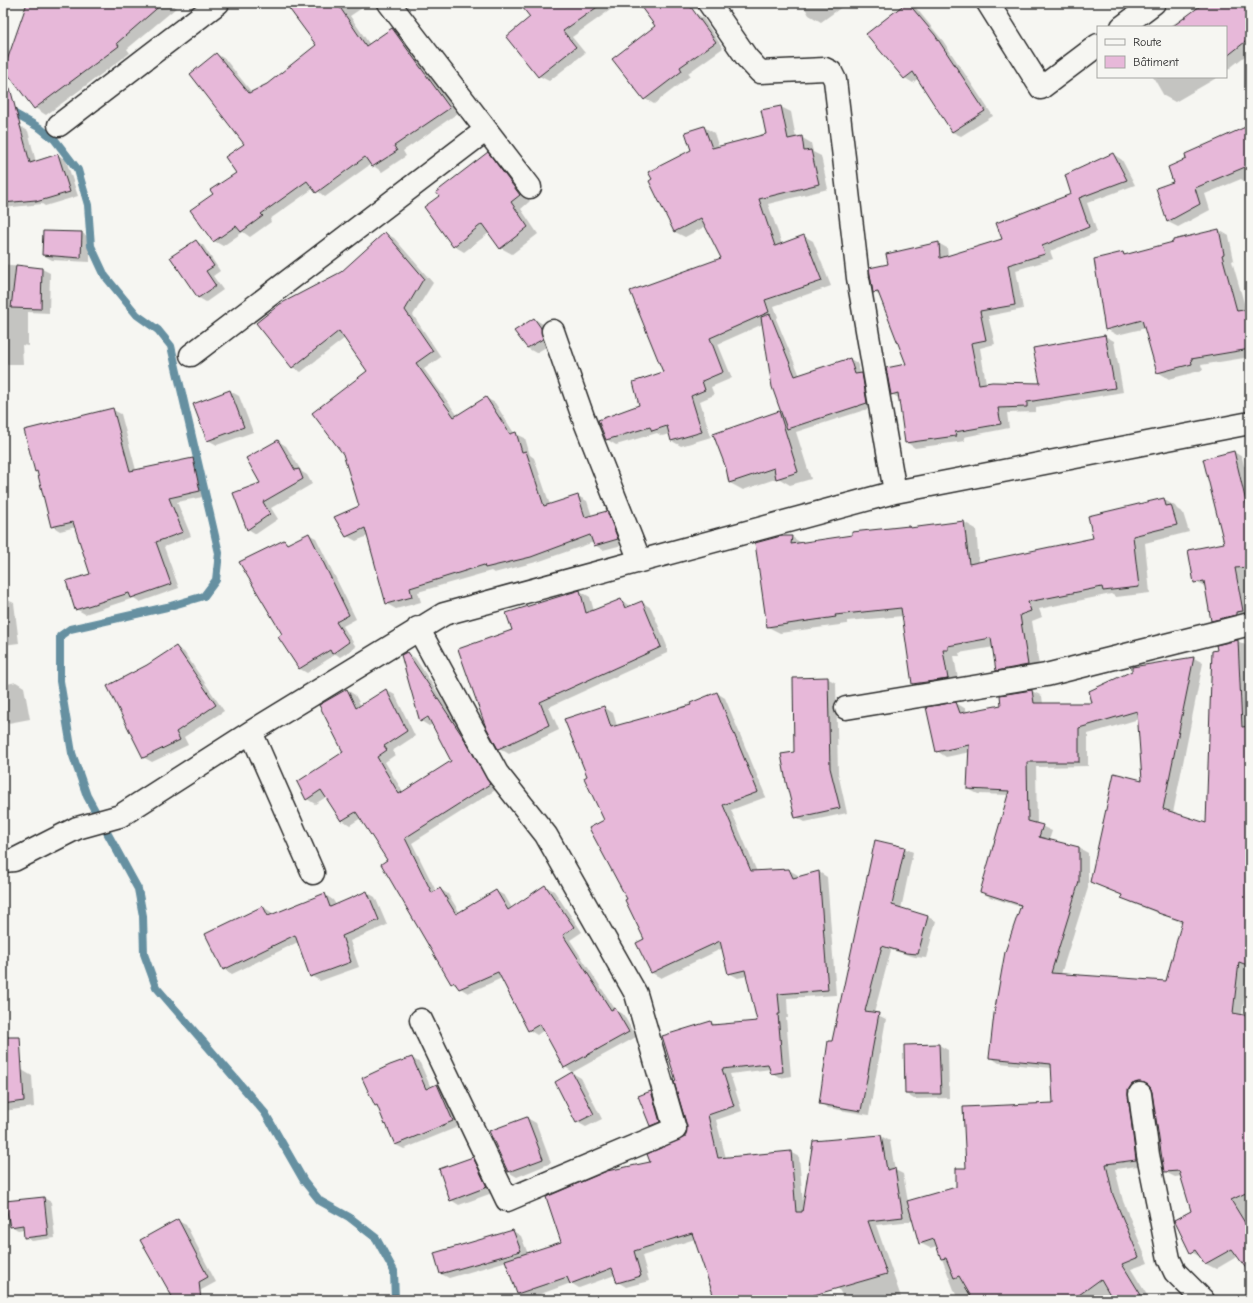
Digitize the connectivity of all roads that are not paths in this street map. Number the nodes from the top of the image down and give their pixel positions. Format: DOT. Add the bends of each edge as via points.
graph roads {
  1 [pos="218,3"];
  2 [pos="389,3"];
  3 [pos="709,3"];
  4 [pos="988,3"];
  5 [pos="1154,3"];
  6 [pos="1123,26"];
  7 [pos="1097,46"];
  8 [pos="59,125"];
  9 [pos="486,130"];
  10 [pos="530,187"];
  11 [pos="553,331"];
  12 [pos="191,355"];
  13 [pos="1250,423"];
  14 [pos="895,492"];
  15 [pos="640,561"];
  16 [pos="1250,624"];
  17 [pos="418,628"];
  18 [pos="846,708"];
  19 [pos="251,732"];
  20 [pos="3,861"];
  21 [pos="313,873"];
  22 [pos="420,1020"];
  23 [pos="1140,1094"];
  24 [pos="1203,1300"];
  1 -- 8 [label="street"];
  2 -- 9 [label="street"];
  3 -- 14 [label="street" via="746,58 760,72 825,69 831,72 835,80 858,278"];
  4 -- 7 [label="street" via="1041,88"];
  5 -- 6 [label="street"];
  9 -- 10 [label="street"];
  9 -- 12 [label="street"];
  11 -- 15 [label="street" via="583,417"];
  13 -- 14 [label="street"];
  14 -- 15 [label="street"];
  15 -- 17 [label="street" via="444,614"];
  16 -- 18 [label="street" via="1046,675"];
  17 -- 19 [label="street"];
  17 -- 22 [label="street" via="497,773 546,835 636,994 675,1129 507,1200"];
  19 -- 20 [label="street" via="120,816 77,828 14,860"];
  19 -- 21 [label="street"];
  23 -- 24 [label="street" via="1148,1155 1169,1259 1175,1272"];
}
